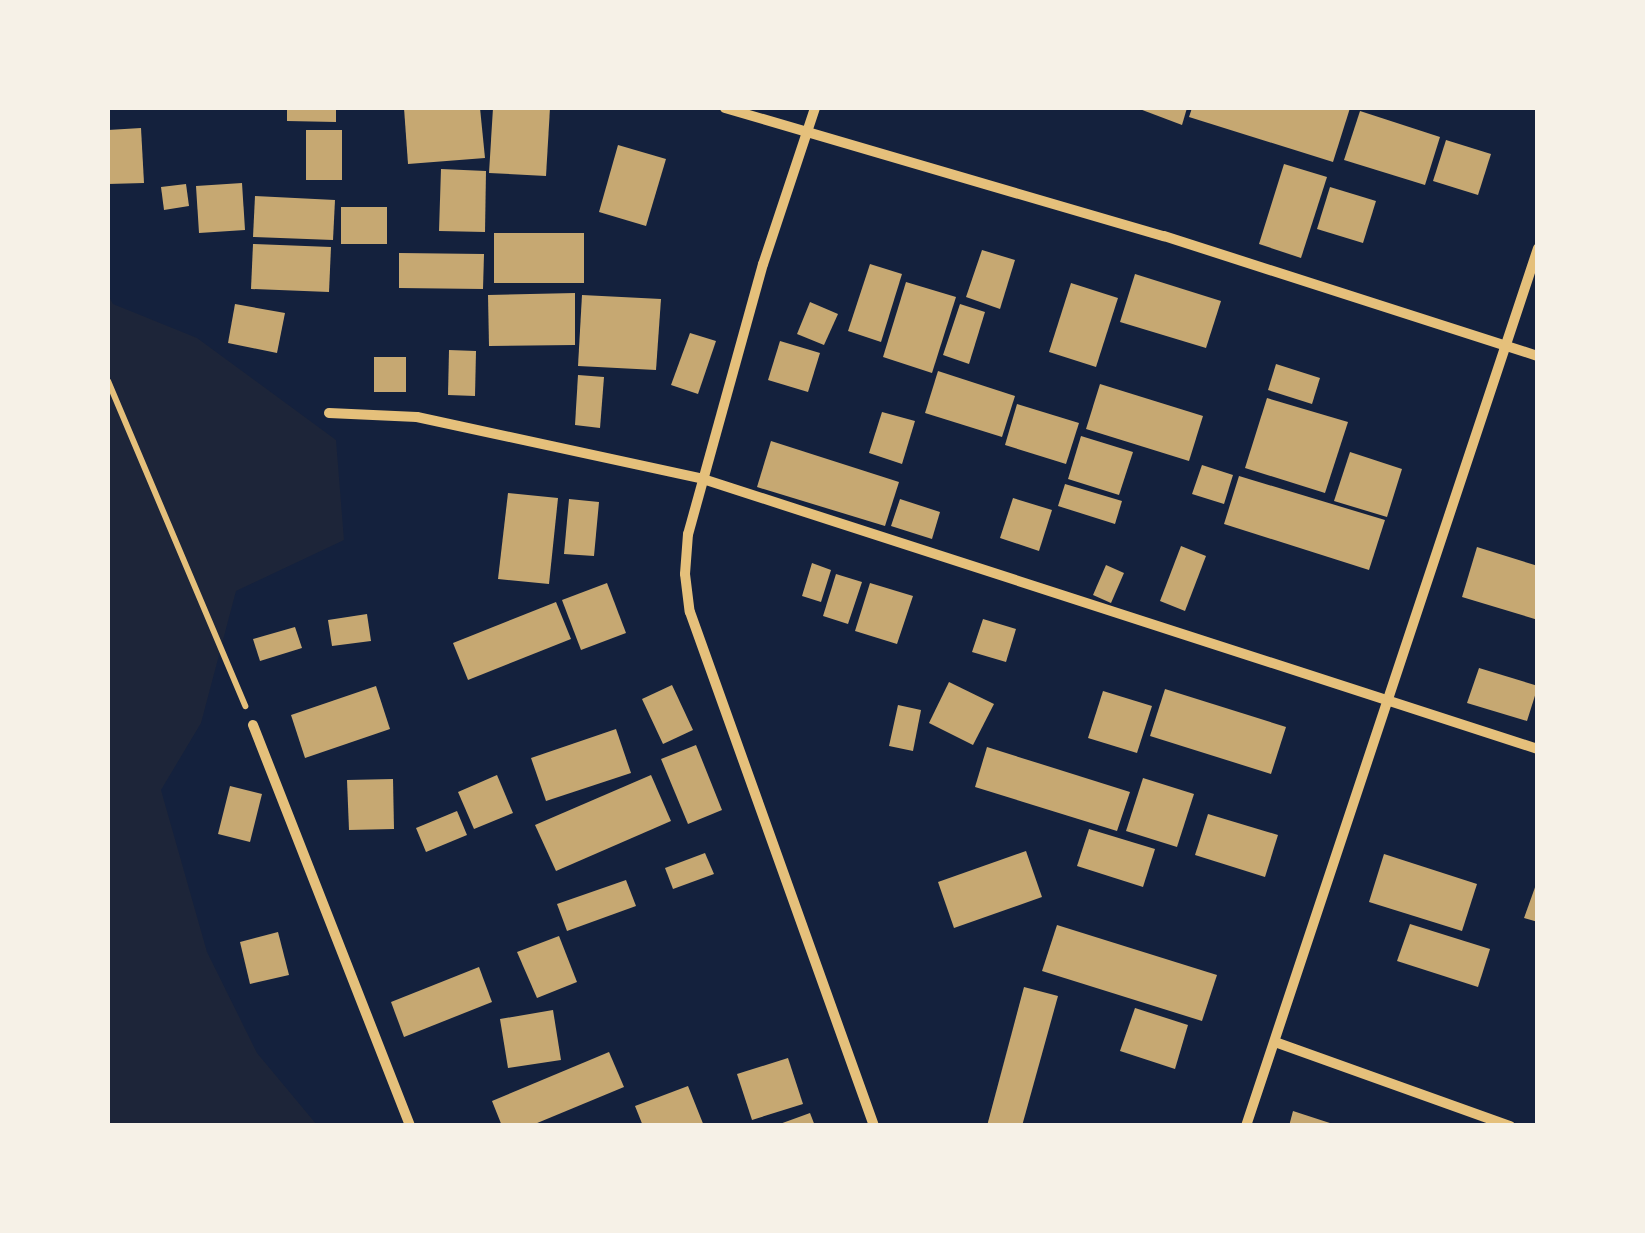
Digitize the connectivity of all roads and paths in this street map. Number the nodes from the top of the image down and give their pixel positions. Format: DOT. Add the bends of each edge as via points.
graph roads {
  1 [pos="726,108"];
  2 [pos="815,108"];
  3 [pos="806,134"];
  4 [pos="1538,248"];
  5 [pos="1506,346"];
  6 [pos="1538,356"];
  7 [pos="108,382"];
  8 [pos="330,413"];
  9 [pos="704,479"];
  10 [pos="1389,700"];
  11 [pos="253,726"];
  12 [pos="1538,749"];
  13 [pos="1275,1042"];
  14 [pos="410,1126"];
  15 [pos="874,1126"];
  16 [pos="1246,1126"];
  17 [pos="1510,1126"];
  1 -- 3 [label="street"];
  2 -- 3 [label="street"];
  3 -- 5 [label="street" via="1164,236"];
  3 -- 9 [label="street"];
  4 -- 5 [label="street"];
  5 -- 6 [label="street"];
  5 -- 10 [label="street"];
  7 -- 11 [label="path"];
  8 -- 9 [label="street" via="417,417"];
  9 -- 10 [label="street"];
  9 -- 15 [label="street" via="688,534 690,612"];
  10 -- 12 [label="street"];
  10 -- 13 [label="street"];
  11 -- 14 [label="street"];
  13 -- 16 [label="street"];
  13 -- 17 [label="street"];
}
